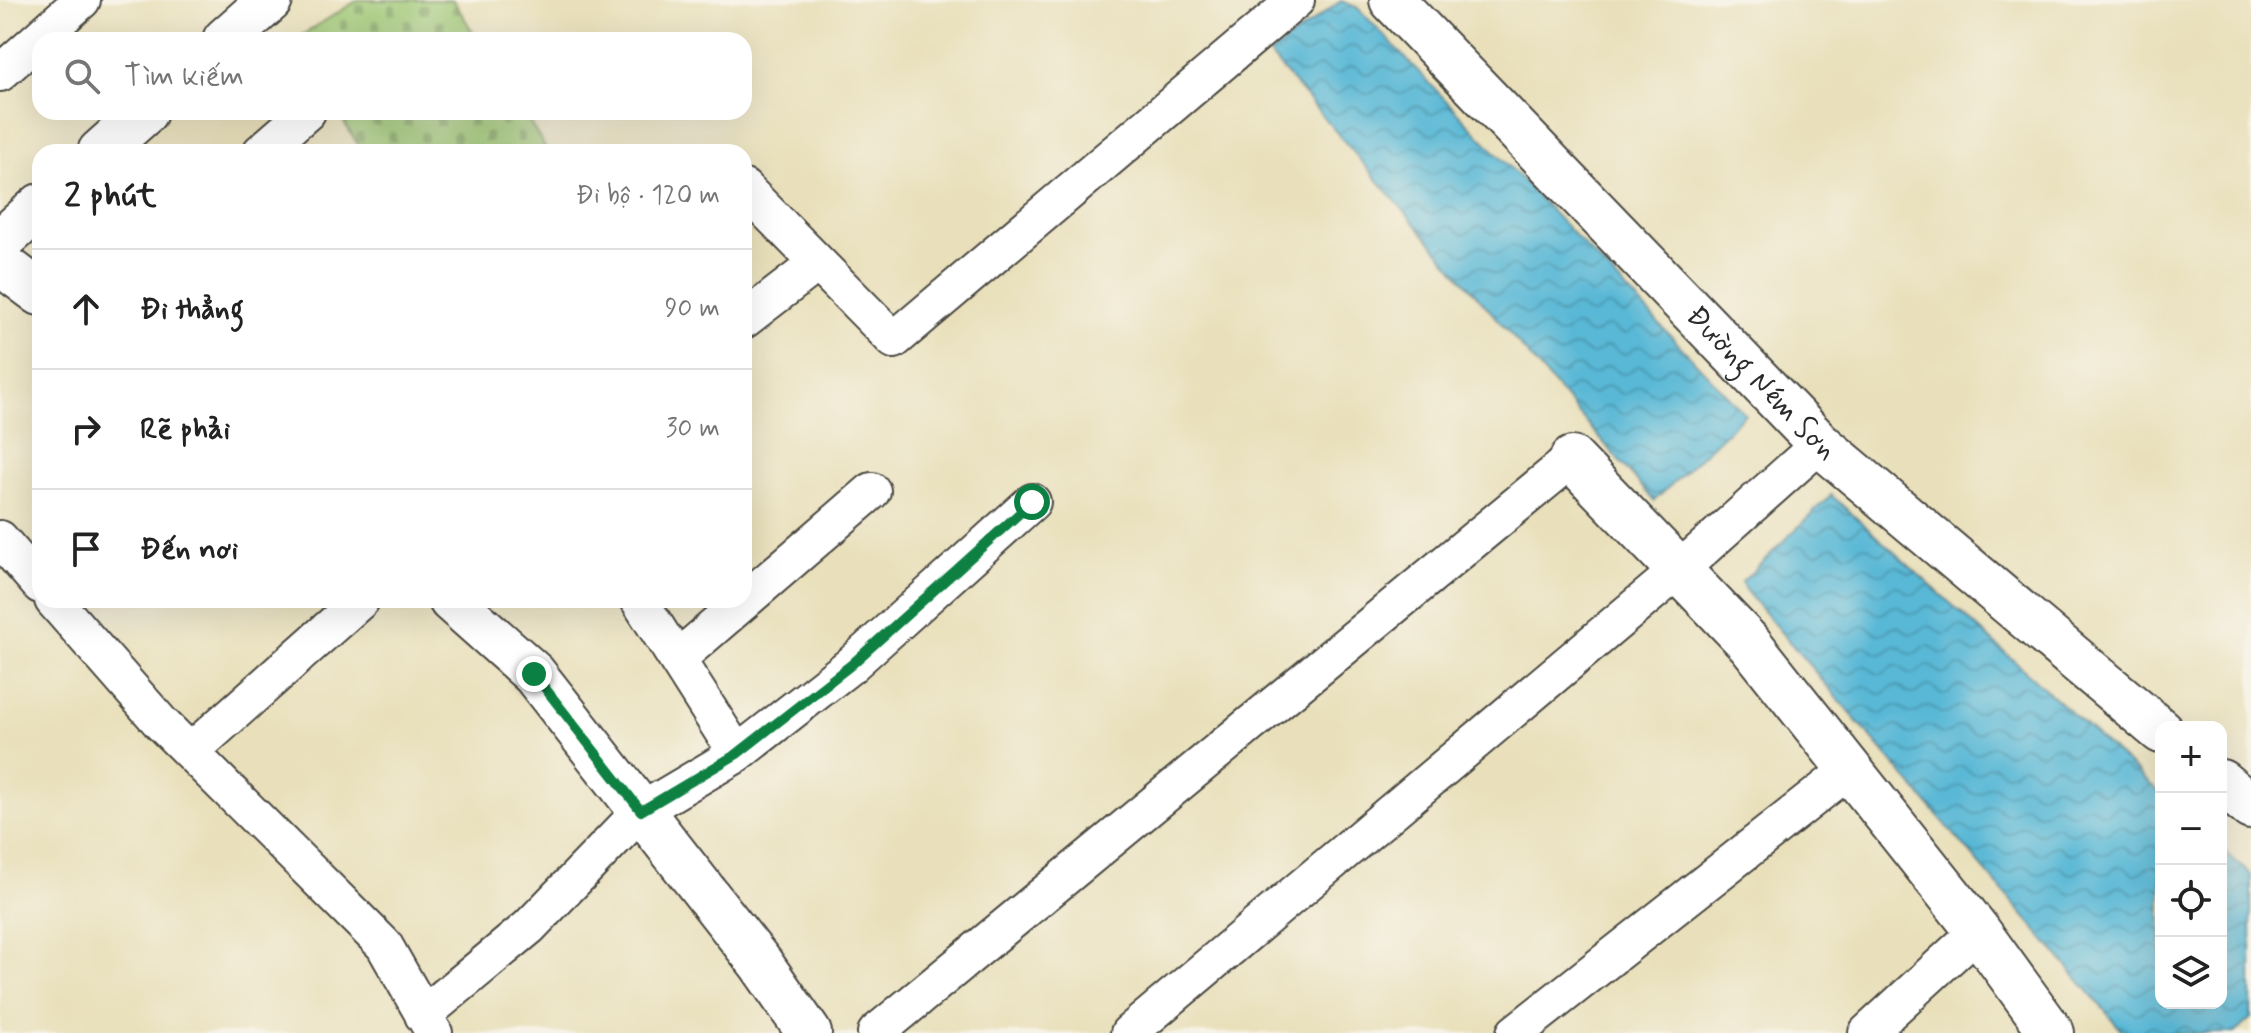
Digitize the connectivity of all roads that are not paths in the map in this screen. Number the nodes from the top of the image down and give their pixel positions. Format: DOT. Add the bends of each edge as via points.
graph roads {
  1 [pos="82,0"];
  2 [pos="1296,0"];
  3 [pos="1392,0"];
  4 [pos="46,32"];
  5 [pos="32,45"];
  6 [pos="0,73"];
  7 [pos="136,120"];
  8 [pos="298,120"];
  9 [pos="109,144"];
  10 [pos="270,144"];
  11 [pos="752,196"];
  12 [pos="32,213"];
  13 [pos="0,242"];
  14 [pos="0,263"];
  15 [pos="818,263"];
  16 [pos="32,287"];
  17 [pos="752,314"];
  18 [pos="1820,444"];
  19 [pos="1572,459"];
  20 [pos="872,491"];
  21 [pos="1032,502"];
  22 [pos="0,539"];
  23 [pos="1679,570"];
  24 [pos="32,576"];
  25 [pos="752,594"];
  26 [pos="60,608"];
  27 [pos="352,608"];
  28 [pos="460,608"];
  29 [pos="644,608"];
  30 [pos="736,608"];
  31 [pos="677,659"];
  32 [pos="2155,726"];
  33 [pos="190,752"];
  34 [pos="737,754"];
  35 [pos="1849,770"];
  36 [pos="2227,787"];
  37 [pos="2251,807"];
  38 [pos="641,811"];
  39 [pos="1978,931"];
  40 [pos="428,1024"];
  41 [pos="809,1033"];
  42 [pos="876,1033"];
  43 [pos="1129,1033"];
  44 [pos="1515,1033"];
  45 [pos="1867,1033"];
  46 [pos="2052,1033"];
  1 -- 4 [label="street"];
  2 -- 15 [label="street" via="894,340"];
  3 -- 18 [label="street, Đường Ném Sơn"];
  5 -- 6 [label="street"];
  7 -- 9 [label="street"];
  8 -- 10 [label="street"];
  11 -- 15 [label="street"];
  12 -- 13 [label="street"];
  14 -- 16 [label="street"];
  15 -- 17 [label="street"];
  18 -- 23 [label="street"];
  18 -- 32 [label="street, Đường Ném Sơn"];
  19 -- 23 [label="street"];
  19 -- 42 [label="street"];
  20 -- 25 [label="street"];
  21 -- 34 [label="street" via="851,665"];
  22 -- 24 [label="street"];
  23 -- 35 [label="street" via="1750,644"];
  23 -- 43 [label="street"];
  26 -- 33 [label="street"];
  27 -- 33 [label="street"];
  28 -- 38 [label="street" via="534,674"];
  29 -- 31 [label="street"];
  30 -- 31 [label="street"];
  31 -- 34 [label="street"];
  33 -- 40 [label="street" via="384,945"];
  34 -- 38 [label="street"];
  35 -- 39 [label="street"];
  35 -- 44 [label="street"];
  36 -- 37 [label="street"];
  38 -- 40 [label="street"];
  38 -- 41 [label="street"];
  39 -- 45 [label="street"];
  39 -- 46 [label="street"];
}
